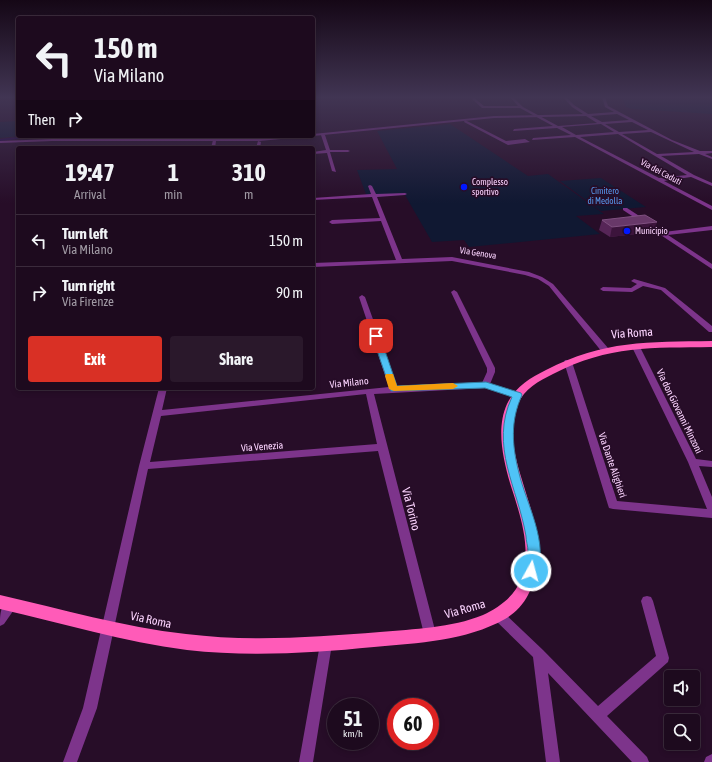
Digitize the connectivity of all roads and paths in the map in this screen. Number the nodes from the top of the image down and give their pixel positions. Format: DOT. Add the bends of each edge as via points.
graph roads {
  1 [pos="348,133"];
  2 [pos="487,133"];
  3 [pos="569,133"];
  4 [pos="618,133"];
  5 [pos="625,133"];
  6 [pos="655,133"];
  7 [pos="323,135"];
  8 [pos="315,136"];
  9 [pos="576,136"];
  10 [pos="295,138"];
  11 [pos="533,139"];
  12 [pos="214,141"];
  13 [pos="0,142"];
  14 [pos="258,142"];
  15 [pos="505,142"];
  16 [pos="213,146"];
  17 [pos="258,146"];
  18 [pos="347,149"];
  19 [pos="327,150"];
  20 [pos="712,152"];
  21 [pos="315,153"];
  22 [pos="700,153"];
  23 [pos="656,155"];
  24 [pos="712,158"];
  25 [pos="334,172"];
  26 [pos="692,176"];
  27 [pos="658,180"];
  28 [pos="712,185"];
  29 [pos="370,186"];
  30 [pos="405,194"];
  31 [pos="374,196"];
  32 [pos="315,199"];
  33 [pos="712,208"];
  34 [pos="625,209"];
  35 [pos="383,219"];
  36 [pos="332,222"];
  37 [pos="712,228"];
  38 [pos="701,229"];
  39 [pos="663,234"];
  40 [pos="712,236"];
  41 [pos="399,260"];
  42 [pos="315,266"];
  43 [pos="712,267"];
  44 [pos="634,280"];
  45 [pos="643,283"];
  46 [pos="603,289"];
  47 [pos="454,292"];
  48 [pos="362,297"];
  49 [pos="712,330"];
  50 [pos="712,344"];
  51 [pos="636,347"];
  52 [pos="605,350"];
  53 [pos="568,362"];
  54 [pos="486,385"];
  55 [pos="394,389"];
  56 [pos="163,390"];
  57 [pos="369,391"];
  58 [pos="517,395"];
  59 [pos="158,413"];
  60 [pos="382,447"];
  61 [pos="693,462"];
  62 [pos="712,464"];
  63 [pos="144,466"];
  64 [pos="712,509"];
  65 [pos="712,514"];
  66 [pos="647,601"];
  67 [pos="6,603"];
  68 [pos="498,615"];
  69 [pos="0,620"];
  70 [pos="109,626"];
  71 [pos="430,634"];
  72 [pos="326,644"];
  73 [pos="539,654"];
  74 [pos="598,715"];
  75 [pos="70,762"];
  76 [pos="306,762"];
  77 [pos="553,762"];
  78 [pos="642,762"];
  1 -- 7 [label="street"];
  2 -- 15 [label="street"];
  3 -- 9 [label="street, Via dei Caduti"];
  4 -- 5 [label="street"];
  4 -- 9 [label="street"];
  4 -- 23 [label="street"];
  6 -- 22 [label="street"];
  7 -- 8 [label="street"];
  7 -- 19 [label="street"];
  9 -- 11 [label="street"];
  9 -- 27 [label="street, Via dei Caduti"];
  10 -- 12 [label="street"];
  12 -- 13 [label="street"];
  12 -- 16 [label="street"];
  14 -- 17 [label="street"];
  15 -- 15 [label="street" via="509,144 528,142 525,140"];
  18 -- 19 [label="street"];
  19 -- 21 [label="street"];
  19 -- 25 [label="street"];
  20 -- 22 [label="street"];
  22 -- 23 [label="street"];
  22 -- 24 [label="street"];
  23 -- 26 [label="street"];
  26 -- 27 [label="street"];
  26 -- 28 [label="street"];
  27 -- 33 [label="street, Via dei Caduti"];
  29 -- 31 [label="street"];
  30 -- 31 [label="street"];
  31 -- 32 [label="street"];
  31 -- 35 [label="street"];
  34 -- 39 [label="street"];
  35 -- 36 [label="street"];
  35 -- 41 [label="street"];
  37 -- 38 [label="street"];
  38 -- 39 [label="street"];
  38 -- 40 [label="street"];
  39 -- 43 [label="street"];
  41 -- 42 [label="street, Via Genova"];
  41 -- 52 [label="street, Via Genova" via="452,259 510,268 540,278 550,285"];
  44 -- 45 [label="street"];
  45 -- 46 [label="street" via="632,290"];
  45 -- 49 [label="street" via="663,289"];
  47 -- 54 [label="street" via="491,368"];
  48 -- 55 [label="street"];
  50 -- 51 [label="main road, Via Roma"];
  51 -- 52 [label="main road, Via Roma"];
  51 -- 61 [label="street, Via don Giovanni Minzoni"];
  52 -- 53 [label="main road, Via Roma"];
  53 -- 58 [label="main road, Via Roma" via="529,384"];
  53 -- 65 [label="street, Via Dante Alighieri" via="613,505"];
  54 -- 55 [label="street, Via Milano"];
  54 -- 58 [label="street, Via Milano"];
  55 -- 57 [label="street, Via Milano"];
  56 -- 59 [label="street"];
  57 -- 59 [label="street, Via Milano"];
  57 -- 60 [label="street, Via Torino"];
  58 -- 68 [label="main road, Via Roma" via="510,410 509,448 513,474 530,526 534,550 531,571 523,591 512,605"];
  59 -- 63 [label="street"];
  60 -- 63 [label="street, Via Venezia"];
  60 -- 71 [label="street, Via Torino"];
  61 -- 62 [label="street"];
  61 -- 64 [label="street, Via don Giovanni Minzoni"];
  63 -- 70 [label="street"];
  66 -- 74 [label="street" via="663,658"];
  67 -- 69 [label="street"];
  67 -- 70 [label="main road, Via Roma"];
  68 -- 71 [label="main road, Via Roma" via="470,626"];
  68 -- 73 [label="street"];
  70 -- 72 [label="main road, Via Roma" via="150,637 189,642 232,645"];
  70 -- 75 [label="street" via="90,708"];
  71 -- 72 [label="main road, Via Roma"];
  72 -- 76 [label="street"];
  73 -- 74 [label="street"];
  73 -- 77 [label="street"];
  74 -- 78 [label="street"];
}
